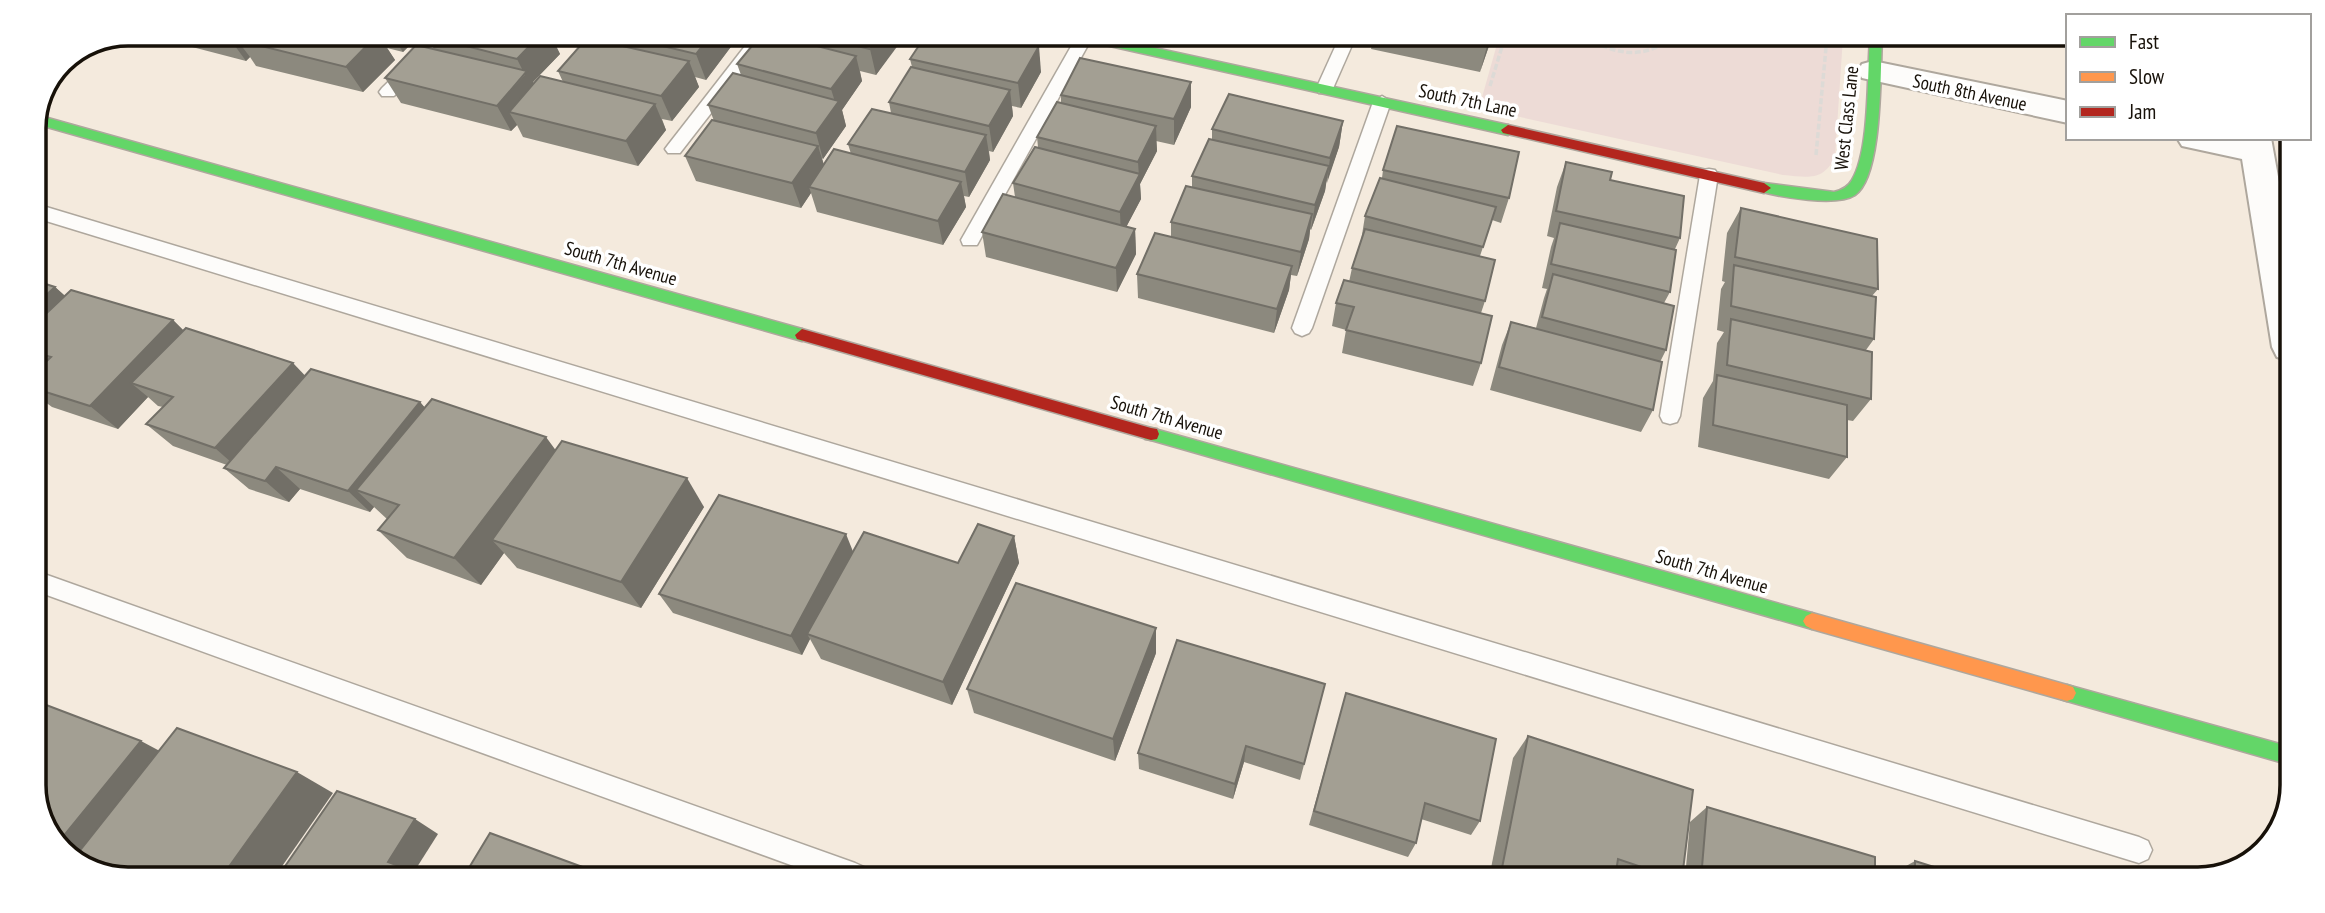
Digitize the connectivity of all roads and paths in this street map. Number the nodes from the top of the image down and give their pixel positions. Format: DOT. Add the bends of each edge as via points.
graph roads {
  1 [pos="436,45"];
  2 [pos="754,45"];
  3 [pos="1079,45"];
  4 [pos="1125,45"];
  5 [pos="1344,45"];
  6 [pos="1502,45"];
  7 [pos="1600,45"];
  8 [pos="1661,45"];
  9 [pos="1826,45"];
  10 [pos="1875,45"];
  11 [pos="1873,71"];
  12 [pos="1325,89"];
  13 [pos="388,92"];
  14 [pos="1486,97"];
  15 [pos="1382,102"];
  16 [pos="2066,112"];
  17 [pos="46,122"];
  18 [pos="2211,140"];
  19 [pos="2256,145"];
  20 [pos="674,149"];
  21 [pos="1815,159"];
  22 [pos="1709,175"];
  23 [pos="1845,195"];
  24 [pos="45,214"];
  25 [pos="970,240"];
  26 [pos="2279,283"];
  27 [pos="1302,328"];
  28 [pos="1670,416"];
  29 [pos="46,585"];
  30 [pos="2280,753"];
  31 [pos="2139,850"];
  32 [pos="830,867"];
  1 -- 13 [label="lane"];
  2 -- 20 [label="lane"];
  3 -- 25 [label="lane"];
  4 -- 12 [label="main road, South 7th Lane"];
  5 -- 12 [label="lane"];
  6 -- 14 [label="path"];
  7 -- 8 [label="path" via="1642,52"];
  9 -- 21 [label="path"];
  10 -- 11 [label="main road, West Class Lane"];
  11 -- 16 [label="street, South 8th Avenue"];
  11 -- 23 [label="main road, West Class Lane" via="1866,164 1860,182"];
  12 -- 15 [label="main road, South 7th Lane"];
  15 -- 22 [label="main road, South 7th Lane"];
  15 -- 27 [label="lane"];
  17 -- 30 [label="main road, South 7th Avenue"];
  18 -- 19 [label="street"];
  19 -- 26 [label="street"];
  22 -- 23 [label="main road, South 7th Lane" via="1801,194"];
  22 -- 28 [label="lane"];
  24 -- 31 [label="lane"];
  29 -- 32 [label="lane"];
}
